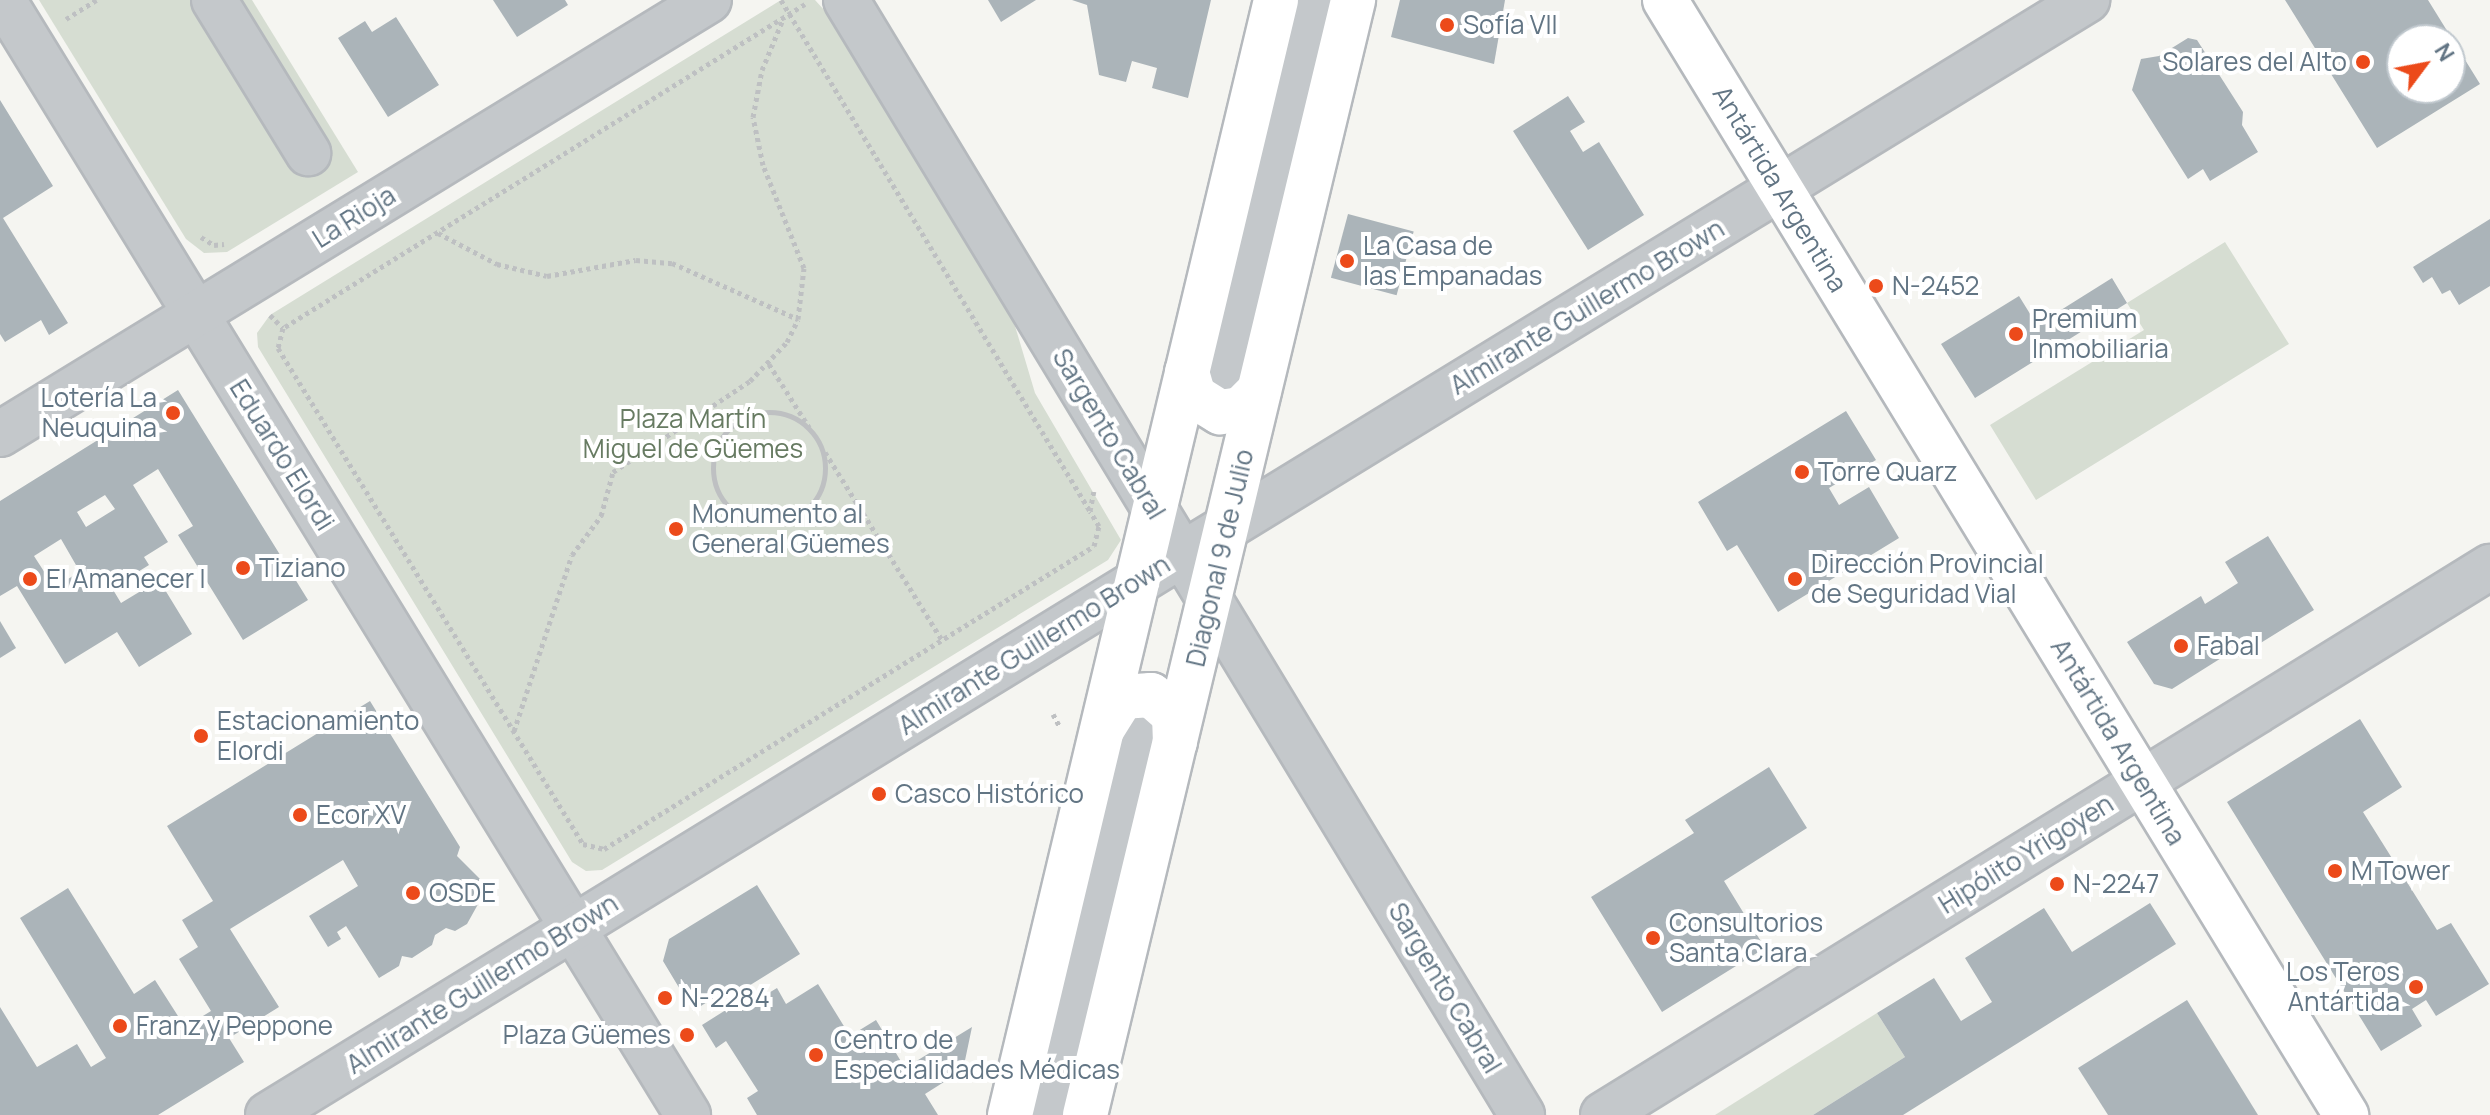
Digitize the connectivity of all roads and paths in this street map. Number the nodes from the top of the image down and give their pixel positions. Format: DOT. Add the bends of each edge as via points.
graph roads {
  1 [pos="3,0"];
  2 [pos="97,0"];
  3 [pos="214,0"];
  4 [pos="709,0"];
  5 [pos="781,0"];
  6 [pos="812,0"];
  7 [pos="846,0"];
  8 [pos="1276,0"];
  9 [pos="1316,0"];
  10 [pos="1353,0"];
  11 [pos="1665,0"];
  12 [pos="2087,0"];
  13 [pos="785,15"];
  14 [pos="66,19"];
  15 [pos="308,153"];
  16 [pos="1780,189"];
  17 [pos="437,233"];
  18 [pos="196,314"];
  19 [pos="270,315"];
  20 [pos="798,319"];
  21 [pos="283,328"];
  22 [pos="769,364"];
  23 [pos="1223,382"];
  24 [pos="0,434"];
  25 [pos="819,443"];
  26 [pos="848,471"];
  27 [pos="840,476"];
  28 [pos="1094,490"];
  29 [pos="1153,508"];
  30 [pos="1090,511"];
  31 [pos="1227,528"];
  32 [pos="1182,554"];
  33 [pos="2490,567"];
  34 [pos="1137,582"];
  35 [pos="1211,603"];
  36 [pos="942,640"];
  37 [pos="514,732"];
  38 [pos="1139,735"];
  39 [pos="2143,782"];
  40 [pos="573,928"];
  41 [pos="268,1115"];
  42 [pos="688,1115"];
  43 [pos="1010,1115"];
  44 [pos="1048,1115"];
  45 [pos="1085,1115"];
  46 [pos="1522,1115"];
  47 [pos="1603,1115"];
  48 [pos="2346,1115"];
  1 -- 18 [label="street, Eduardo Elordi"];
  2 -- 14 [label="path"];
  3 -- 15 [label="street"];
  4 -- 18 [label="street, La Rioja"];
  5 -- 13 [label="path"];
  6 -- 13 [label="path"];
  7 -- 29 [label="street, Sargento Cabral"];
  8 -- 23 [label="main road, Diagonal 9 de Julio"];
  9 -- 23 [label="street"];
  10 -- 23 [label="main road, Diagonal 9 de Julio"];
  11 -- 16 [label="main road, Antártida Argentina"];
  12 -- 16 [label="street, Almirante Guillermo Brown"];
  13 -- 17 [label="path"];
  13 -- 20 [label="path" via="762,70 753,117 763,165 804,268"];
  13 -- 30 [label="path"];
  16 -- 31 [label="street, Almirante Guillermo Brown"];
  16 -- 39 [label="main road, Antártida Argentina"];
  17 -- 20 [label="path" via="497,264 547,276 636,260 672,263"];
  17 -- 21 [label="path"];
  18 -- 24 [label="street, La Rioja"];
  18 -- 40 [label="street, Eduardo Elordi"];
  19 -- 21 [label="path"];
  20 -- 22 [label="path"];
  21 -- 37 [label="path" via="278,348"];
  22 -- 25 [label="path"];
  22 -- 37 [label="path" via="727,398 613,472 601,516 572,555"];
  23 -- 29 [label="main road, Diagonal 9 de Julio"];
  23 -- 31 [label="main road, Diagonal 9 de Julio"];
  25 -- 25 [label="path" via="798,419 783,413 751,414 737,421 717,446 713,471 718,490 736,513 755,522 776,524 797,517 823,484 825,463"];
  25 -- 27 [label="path"];
  26 -- 27 [label="path"];
  27 -- 36 [label="path"];
  28 -- 30 [label="path"];
  29 -- 32 [label="street, Sargento Cabral"];
  29 -- 34 [label="main road, Diagonal 9 de Julio"];
  30 -- 36 [label="path" via="1099,526 1094,546"];
  31 -- 32 [label="street, Almirante Guillermo Brown"];
  31 -- 35 [label="main road, Diagonal 9 de Julio"];
  32 -- 34 [label="street, Almirante Guillermo Brown"];
  32 -- 35 [label="street, Sargento Cabral"];
  33 -- 39 [label="street, Hipólito Yrigoyen"];
  34 -- 38 [label="main road, Diagonal 9 de Julio"];
  34 -- 40 [label="street, Almirante Guillermo Brown"];
  35 -- 38 [label="main road, Diagonal 9 de Julio"];
  35 -- 46 [label="street, Sargento Cabral"];
  36 -- 37 [label="path" via="604,849 583,844"];
  38 -- 43 [label="main road, Diagonal 9 de Julio"];
  38 -- 44 [label="street"];
  38 -- 45 [label="main road, Diagonal 9 de Julio"];
  39 -- 47 [label="street, Hipólito Yrigoyen"];
  39 -- 48 [label="main road, Antártida Argentina"];
  40 -- 41 [label="street, Almirante Guillermo Brown"];
  40 -- 42 [label="street, Eduardo Elordi"];
}
